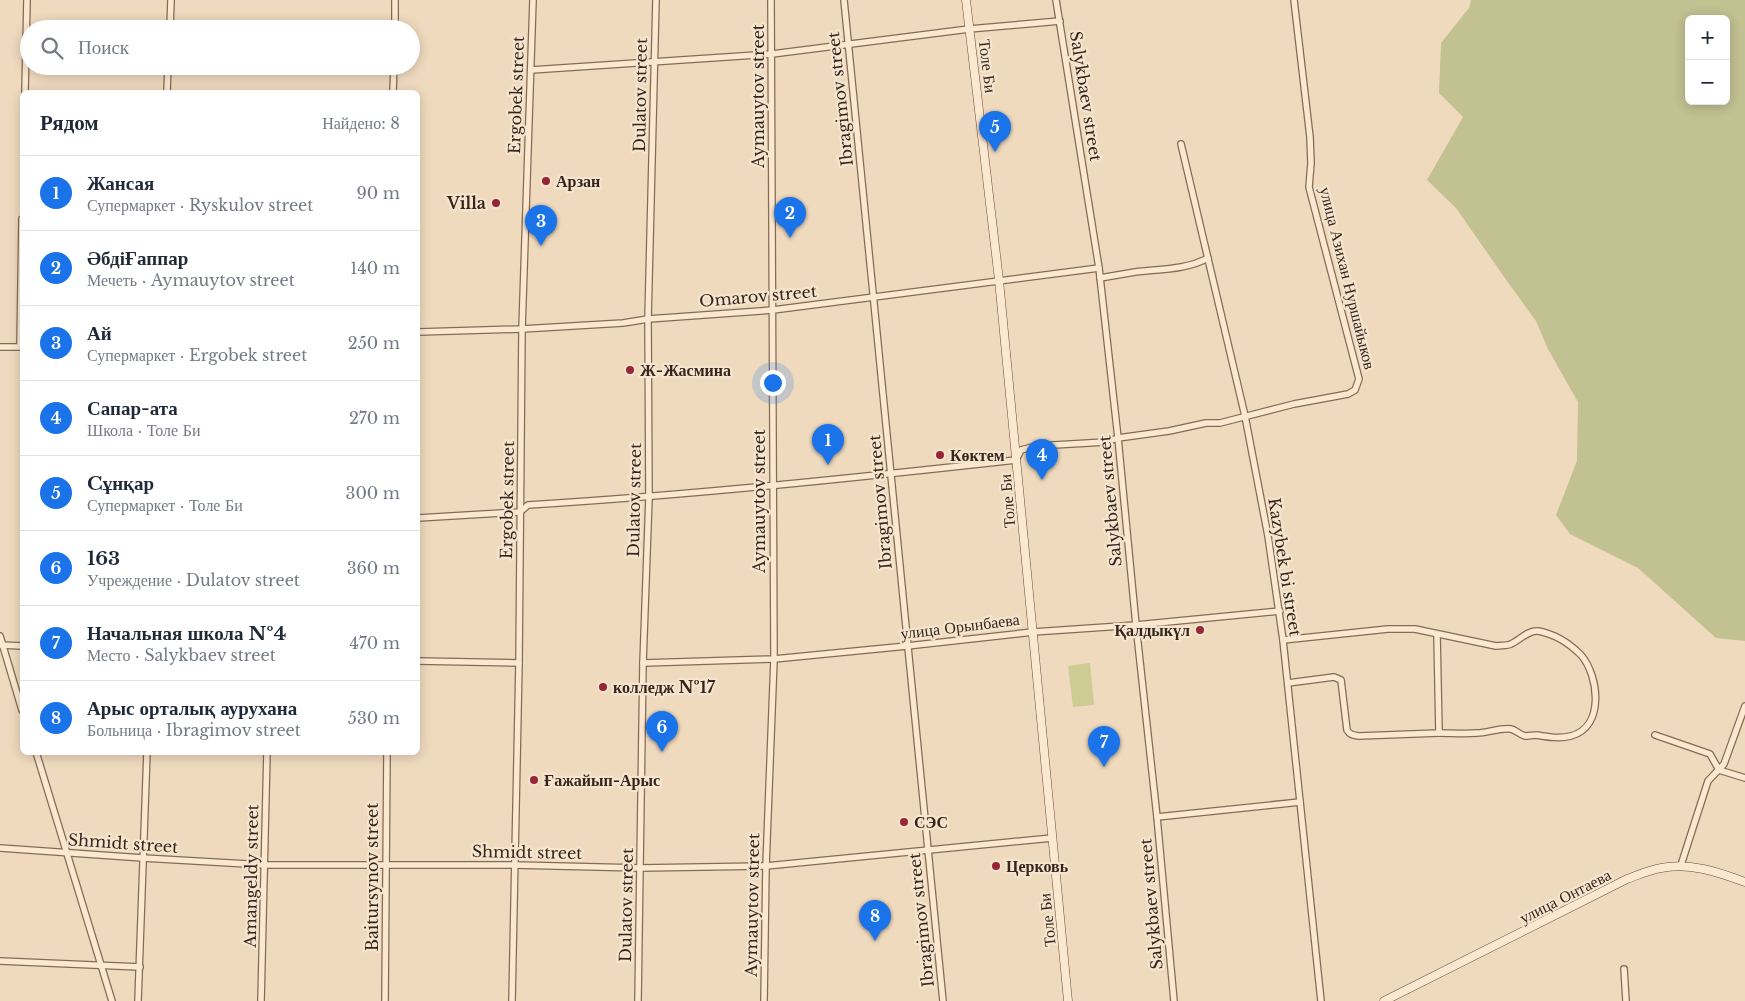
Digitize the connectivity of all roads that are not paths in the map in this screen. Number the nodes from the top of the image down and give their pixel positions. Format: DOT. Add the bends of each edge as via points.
graph roads {
  1 [pos="27,0"];
  2 [pos="171,0"];
  3 [pos="395,0"];
  4 [pos="533,0"];
  5 [pos="656,0"];
  6 [pos="771,0"];
  7 [pos="844,0"];
  8 [pos="966,0"];
  9 [pos="1056,0"];
  10 [pos="1294,2"];
  11 [pos="27,20"];
  12 [pos="170,20"];
  13 [pos="395,20"];
  14 [pos="1060,21"];
  15 [pos="969,30"];
  16 [pos="848,45"];
  17 [pos="772,54"];
  18 [pos="655,62"];
  19 [pos="531,70"];
  20 [pos="25,75"];
  21 [pos="168,75"];
  22 [pos="394,75"];
  23 [pos="25,90"];
  24 [pos="167,90"];
  25 [pos="393,90"];
  26 [pos="1181,144"];
  27 [pos="1208,258"];
  28 [pos="1099,268"];
  29 [pos="1100,278"];
  30 [pos="999,280"];
  31 [pos="873,297"];
  32 [pos="773,310"];
  33 [pos="648,319"];
  34 [pos="522,329"];
  35 [pos="420,332"];
  36 [pos="0,347"];
  37 [pos="20,347"];
  38 [pos="1246,416"];
  39 [pos="1118,438"];
  40 [pos="1016,460"];
  41 [pos="891,474"];
  42 [pos="772,487"];
  43 [pos="648,498"];
  44 [pos="520,512"];
  45 [pos="420,518"];
  46 [pos="1280,611"];
  47 [pos="1136,625"];
  48 [pos="1033,632"];
  49 [pos="1437,635"];
  50 [pos="0,636"];
  51 [pos="1283,640"];
  52 [pos="0,645"];
  53 [pos="20,646"];
  54 [pos="907,646"];
  55 [pos="774,659"];
  56 [pos="420,661"];
  57 [pos="519,663"];
  58 [pos="643,663"];
  59 [pos="1288,683"];
  60 [pos="20,703"];
  61 [pos="1745,706"];
  62 [pos="1439,733"];
  63 [pos="1655,735"];
  64 [pos="37,755"];
  65 [pos="147,755"];
  66 [pos="267,755"];
  67 [pos="387,755"];
  68 [pos="1720,770"];
  69 [pos="1745,778"];
  70 [pos="1300,802"];
  71 [pos="1157,817"];
  72 [pos="1052,838"];
  73 [pos="0,848"];
  74 [pos="928,852"];
  75 [pos="142,858"];
  76 [pos="265,865"];
  77 [pos="514,865"];
  78 [pos="1681,865"];
  79 [pos="386,866"];
  80 [pos="766,866"];
  81 [pos="640,868"];
  82 [pos="1745,882"];
  83 [pos="0,961"];
  84 [pos="140,967"];
  85 [pos="1624,969"];
  86 [pos="112,1001"];
  87 [pos="138,1001"];
  88 [pos="261,1001"];
  89 [pos="385,1001"];
  90 [pos="512,1001"];
  91 [pos="638,1001"];
  92 [pos="764,1001"];
  93 [pos="943,1001"];
  94 [pos="1068,1001"];
  95 [pos="1174,1001"];
  96 [pos="1321,1001"];
  97 [pos="1384,1001"];
  98 [pos="1626,1001"];
  1 -- 11 [label="street"];
  2 -- 12 [label="street"];
  3 -- 13 [label="street"];
  4 -- 19 [label="street, Ergobek street"];
  5 -- 18 [label="street, Dulatov street"];
  6 -- 17 [label="street, Aymauytov street"];
  7 -- 16 [label="street, Ibragimov street"];
  8 -- 15 [label="main road, Толе Би"];
  9 -- 14 [label="street, Salykbaev street"];
  10 -- 38 [label="street, улица Азихан Нуршайыков" via="1310,137 1309,186 1360,379 1355,390 1348,394"];
  14 -- 15 [label="street"];
  14 -- 28 [label="street, Salykbaev street"];
  15 -- 16 [label="street"];
  15 -- 30 [label="main road, Толе Би"];
  16 -- 17 [label="street"];
  16 -- 31 [label="street, Ibragimov street"];
  17 -- 18 [label="street"];
  17 -- 32 [label="street, Aymauytov street"];
  18 -- 19 [label="street"];
  18 -- 33 [label="street, Dulatov street"];
  19 -- 34 [label="street, Ergobek street"];
  20 -- 23 [label="street"];
  21 -- 24 [label="street"];
  22 -- 25 [label="street"];
  26 -- 27 [label="street, Kazybek bi street"];
  27 -- 29 [label="street" via="1168,269"];
  27 -- 38 [label="street, Kazybek bi street"];
  28 -- 29 [label="street, Salykbaev street"];
  28 -- 30 [label="street, Omarov street"];
  29 -- 39 [label="street, Salykbaev street"];
  30 -- 31 [label="street, Omarov street"];
  30 -- 40 [label="main road, Толе Би"];
  31 -- 32 [label="street, Omarov street"];
  31 -- 41 [label="street, Ibragimov street"];
  32 -- 33 [label="street, Omarov street"];
  32 -- 42 [label="street, Aymauytov street"];
  33 -- 34 [label="street, Omarov street"];
  33 -- 43 [label="street, Dulatov street"];
  34 -- 35 [label="street, Omarov street"];
  34 -- 44 [label="street, Ergobek street"];
  36 -- 37 [label="street"];
  38 -- 39 [label="street"];
  38 -- 46 [label="street, Kazybek bi street"];
  39 -- 40 [label="street" via="1106,442 1036,446 1021,450"];
  39 -- 47 [label="street, Salykbaev street"];
  40 -- 41 [label="street"];
  40 -- 48 [label="main road, Толе Би"];
  41 -- 42 [label="street"];
  41 -- 54 [label="street, Ibragimov street"];
  42 -- 43 [label="street"];
  42 -- 55 [label="street, Aymauytov street"];
  43 -- 44 [label="street" via="528,505"];
  43 -- 58 [label="street, Dulatov street"];
  44 -- 45 [label="street"];
  44 -- 57 [label="street, Ergobek street"];
  46 -- 47 [label="street, улица Орынбаева"];
  46 -- 51 [label="street, Kazybek bi street"];
  47 -- 48 [label="street, улица Орынбаева"];
  47 -- 71 [label="street, Salykbaev street"];
  48 -- 54 [label="street, улица Орынбаева"];
  48 -- 72 [label="main road, Толе Би"];
  49 -- 51 [label="street" via="1415,629 1388,629"];
  49 -- 62 [label="street"];
  49 -- 62 [label="street" via="1496,646 1510,645 1532,631 1558,637 1581,656 1592,673 1596,692 1591,721 1572,735 1524,736 1512,729"];
  50 -- 60 [label="street"];
  51 -- 59 [label="street, Kazybek bi street"];
  52 -- 53 [label="street"];
  54 -- 55 [label="street, улица Орынбаева"];
  54 -- 74 [label="street, Ibragimov street"];
  55 -- 58 [label="street, улица Орынбаева"];
  55 -- 80 [label="street, Aymauytov street"];
  56 -- 57 [label="street"];
  57 -- 77 [label="street, Ergobek street"];
  58 -- 81 [label="street, Dulatov street"];
  59 -- 62 [label="street" via="1334,676 1341,680 1349,734"];
  59 -- 70 [label="street, Kazybek bi street"];
  61 -- 68 [label="street"];
  63 -- 68 [label="street" via="1710,754"];
  64 -- 86 [label="street"];
  65 -- 75 [label="street"];
  66 -- 76 [label="street, Amangeldy street"];
  67 -- 79 [label="street, Baitursynov street"];
  68 -- 69 [label="street"];
  68 -- 78 [label="street" via="1708,780"];
  70 -- 71 [label="street"];
  70 -- 96 [label="street, Kazybek bi street"];
  71 -- 95 [label="street, Salykbaev street"];
  72 -- 74 [label="street, Shmidt street"];
  72 -- 94 [label="main road, Толе Би"];
  73 -- 75 [label="street, Shmidt street"];
  74 -- 80 [label="street, Shmidt street"];
  74 -- 93 [label="street, Ibragimov street"];
  75 -- 76 [label="street, Shmidt street"];
  75 -- 84 [label="street"];
  76 -- 79 [label="street, Shmidt street"];
  76 -- 88 [label="street, Amangeldy street"];
  77 -- 79 [label="street, Shmidt street"];
  77 -- 81 [label="street, Shmidt street"];
  77 -- 90 [label="street, Ergobek street"];
  78 -- 82 [label="main road, улица Онтаева"];
  78 -- 97 [label="main road, улица Онтаева" via="1627,879"];
  79 -- 89 [label="street, Baitursynov street"];
  80 -- 81 [label="street, Shmidt street"];
  80 -- 92 [label="street, Aymauytov street"];
  81 -- 91 [label="street, Dulatov street"];
  83 -- 84 [label="street"];
  84 -- 87 [label="street"];
  85 -- 98 [label="street"];
}
